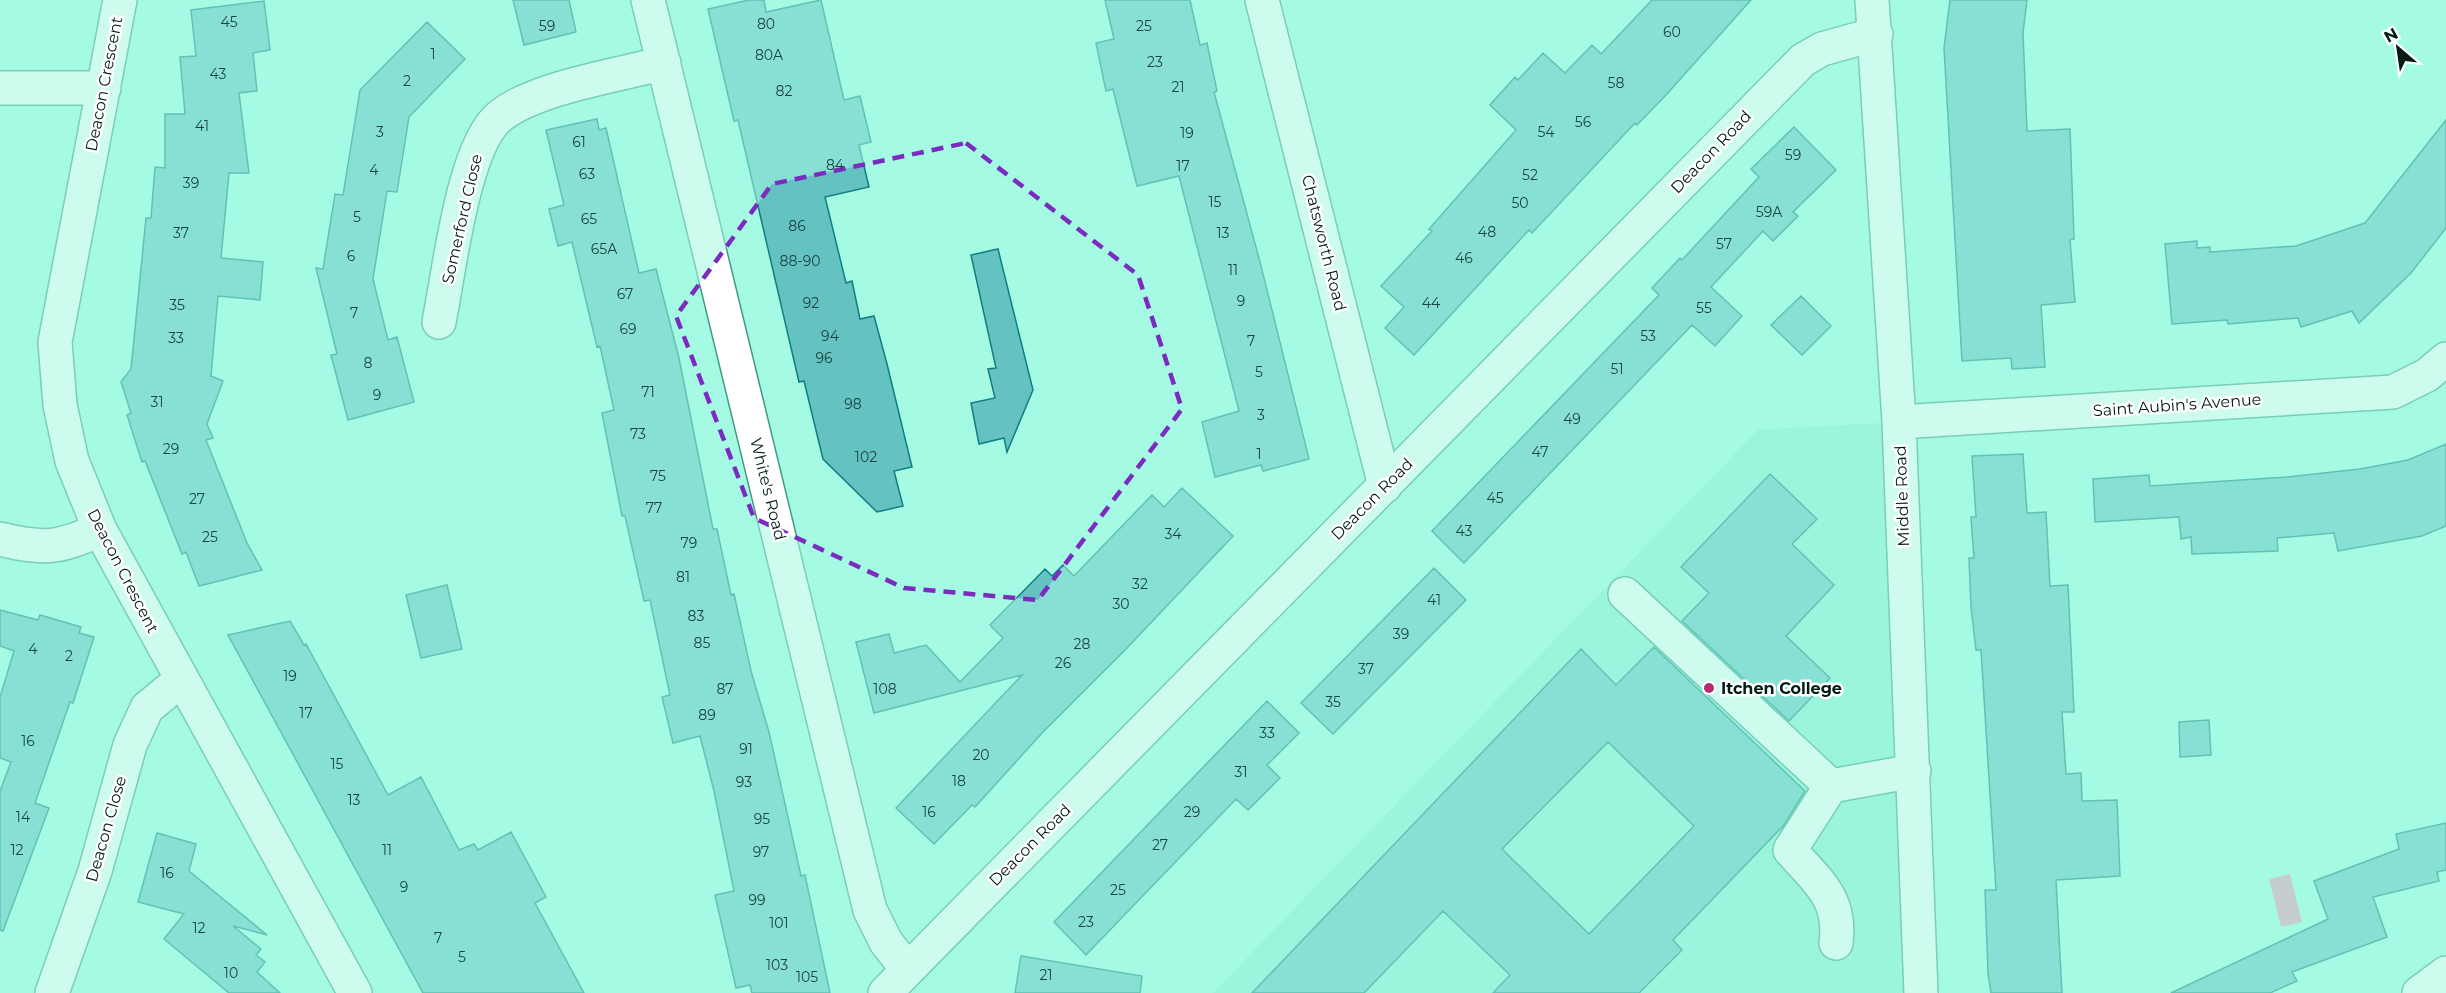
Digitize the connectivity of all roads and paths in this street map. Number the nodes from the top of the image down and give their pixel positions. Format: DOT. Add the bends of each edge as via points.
graph roads {
  1 [pos="120,0"];
  2 [pos="648,0"];
  3 [pos="1262,0"];
  4 [pos="1872,0"];
  5 [pos="1876,34"];
  6 [pos="664,63"];
  7 [pos="0,88"];
  8 [pos="104,88"];
  9 [pos="439,322"];
  10 [pos="2446,359"];
  11 [pos="1899,422"];
  12 [pos="1385,486"];
  13 [pos="100,530"];
  14 [pos="0,539"];
  15 [pos="1625,594"];
  16 [pos="181,680"];
  17 [pos="1914,771"];
  18 [pos="1831,786"];
  19 [pos="1836,943"];
  20 [pos="2446,973"];
  21 [pos="894,985"];
  22 [pos="52,993"];
  23 [pos="355,993"];
  24 [pos="1921,993"];
  25 [pos="2419,993"];
  1 -- 8 [label="street, Deacon Crescent"];
  2 -- 6 [label="street, White's Road"];
  3 -- 12 [label="street, Chatsworth Road"];
  4 -- 5 [label="street, Middle Road"];
  5 -- 11 [label="street, Middle Road"];
  5 -- 12 [label="street, Deacon Road" via="1822,50 1803,60"];
  6 -- 9 [label="street, Somerford Close" via="521,103 499,117 482,136 471,162"];
  6 -- 21 [label="street, White's Road" via="870,910 886,942"];
  7 -- 8 [label="street"];
  8 -- 13 [label="street, Deacon Crescent" via="55,342 60,405 72,461"];
  10 -- 11 [label="street, Saint Aubin's Avenue" via="2427,375 2393,392"];
  11 -- 17 [label="street, Middle Road"];
  12 -- 21 [label="street, Deacon Road"];
  13 -- 14 [label="street" via="62,546 28,546"];
  13 -- 16 [label="street, Deacon Crescent"];
  15 -- 18 [label="street"];
  16 -- 22 [label="street, Deacon Close" via="147,708 130,745 95,871"];
  16 -- 23 [label="street, Deacon Crescent"];
  17 -- 18 [label="street"];
  17 -- 24 [label="street, Middle Road"];
  18 -- 19 [label="street" via="1790,850 1832,900 1838,925"];
  20 -- 25 [label="street"];
}
